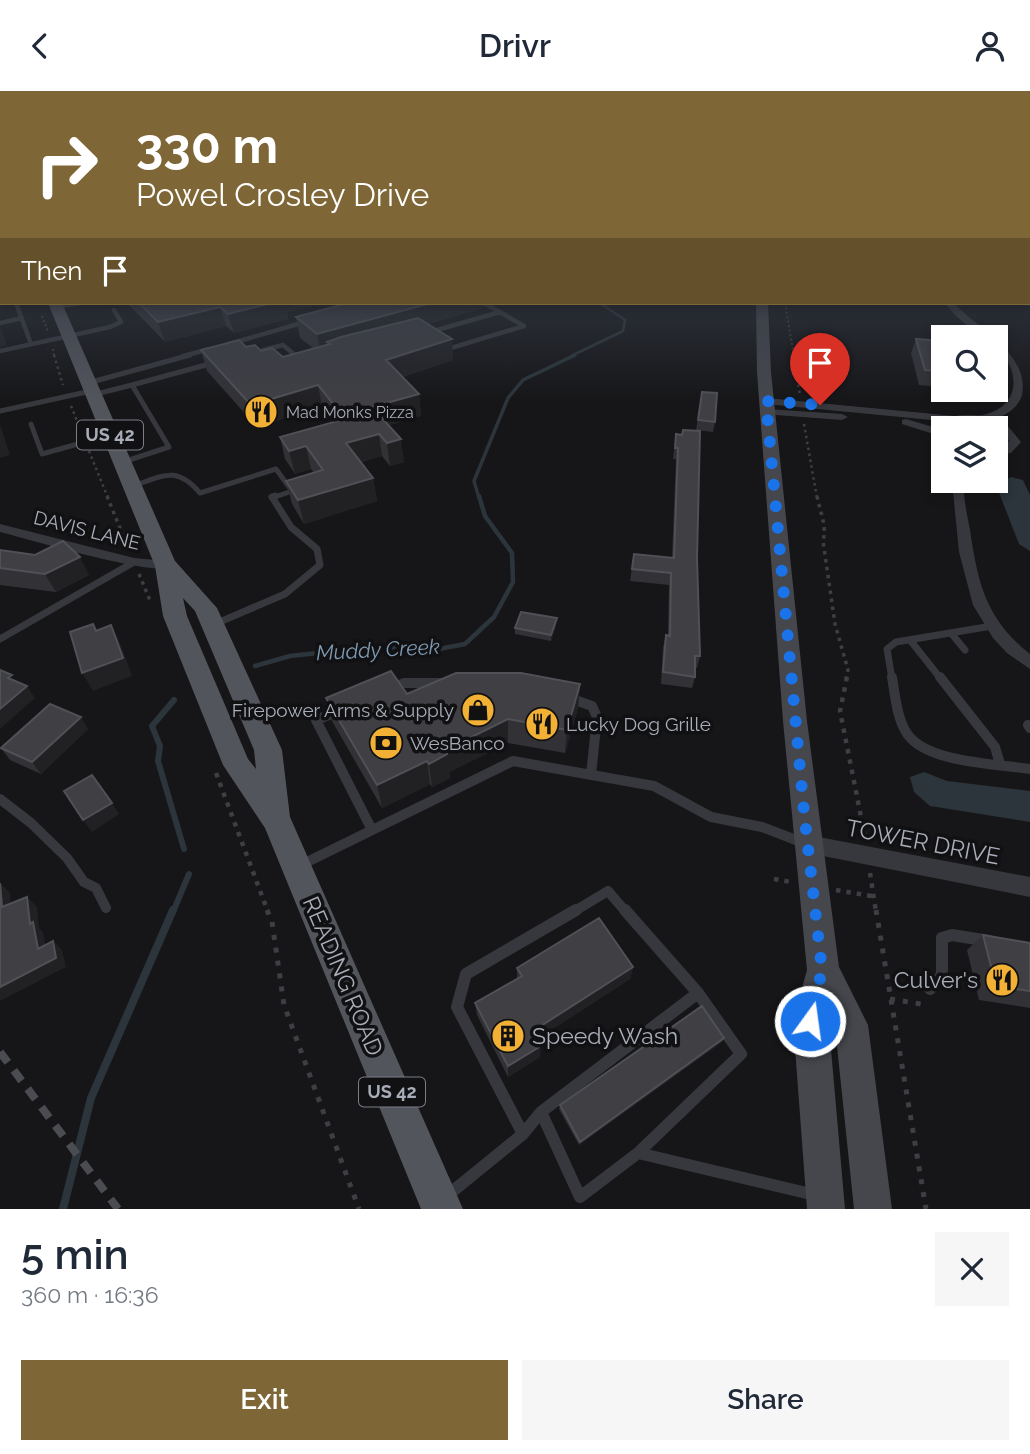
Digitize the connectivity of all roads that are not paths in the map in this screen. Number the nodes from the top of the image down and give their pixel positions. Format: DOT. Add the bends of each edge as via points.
graph roads {
  1 [pos="17,305"];
  2 [pos="56,305"];
  3 [pos="488,305"];
  4 [pos="752,305"];
  5 [pos="762,305"];
  6 [pos="951,305"];
  7 [pos="114,310"];
  8 [pos="500,312"];
  9 [pos="22,318"];
  10 [pos="0,323"];
  11 [pos="298,324"];
  12 [pos="975,325"];
  13 [pos="69,335"];
  14 [pos="761,335"];
  15 [pos="31,344"];
  16 [pos="224,345"];
  17 [pos="212,349"];
  18 [pos="1008,350"];
  19 [pos="0,351"];
  20 [pos="258,352"];
  21 [pos="220,362"];
  22 [pos="305,364"];
  23 [pos="132,385"];
  24 [pos="90,390"];
  25 [pos="767,407"];
  26 [pos="1012,410"];
  27 [pos="0,411"];
  28 [pos="989,416"];
  29 [pos="931,418"];
  30 [pos="31,424"];
  31 [pos="931,429"];
  32 [pos="1009,432"];
  33 [pos="110,435"];
  34 [pos="1008,448"];
  35 [pos="122,462"];
  36 [pos="133,486"];
  37 [pos="960,493"];
  38 [pos="0,529"];
  39 [pos="134,562"];
  40 [pos="166,566"];
  41 [pos="212,625"];
  42 [pos="992,626"];
  43 [pos="951,633"];
  44 [pos="0,639"];
  45 [pos="910,640"];
  46 [pos="965,650"];
  47 [pos="1030,663"];
  48 [pos="460,682"];
  49 [pos="379,694"];
  50 [pos="553,695"];
  51 [pos="354,704"];
  52 [pos="1000,764"];
  53 [pos="1030,769"];
  54 [pos="591,775"];
  55 [pos="0,799"];
  56 [pos="277,821"];
  57 [pos="372,830"];
  58 [pos="808,844"];
  59 [pos="297,867"];
  60 [pos="1030,887"];
  61 [pos="106,908"];
  62 [pos="1004,943"];
  63 [pos="822,970"];
  64 [pos="930,989"];
  65 [pos="698,993"];
  66 [pos="541,1111"];
  67 [pos="523,1134"];
  68 [pos="638,1153"];
  69 [pos="825,1203"];
  70 [pos="441,1206"];
  71 [pos="873,1209"];
  1 -- 9 [label="lane"];
  2 -- 13 [label="main road, READING ROAD / US 42"];
  3 -- 8 [label="lane"];
  4 -- 14 [label="main road"];
  5 -- 14 [label="main road"];
  6 -- 12 [label="street"];
  7 -- 13 [label="lane" via="121,322"];
  8 -- 8 [label="lane" via="524,326 451,348 427,333"];
  9 -- 10 [label="lane"];
  9 -- 15 [label="lane"];
  11 -- 16 [label="lane"];
  13 -- 15 [label="lane"];
  13 -- 24 [label="main road, READING ROAD / US 42"];
  14 -- 25 [label="main road"];
  15 -- 19 [label="lane"];
  17 -- 24 [label="lane"];
  18 -- 26 [label="street" via="1027,380 1024,396"];
  20 -- 22 [label="lane" via="283,345"];
  21 -- 23 [label="lane"];
  23 -- 24 [label="lane"];
  23 -- 35 [label="lane" via="169,447"];
  24 -- 27 [label="lane"];
  24 -- 33 [label="main road, READING ROAD / US 42"];
  25 -- 29 [label="street"];
  25 -- 31 [label="street" via="880,418"];
  25 -- 58 [label="main road"];
  26 -- 28 [label="street"];
  26 -- 32 [label="street"];
  30 -- 33 [label="lane" via="42,454"];
  32 -- 34 [label="street" via="1013,447"];
  33 -- 35 [label="main road, READING ROAD / US 42"];
  35 -- 36 [label="main road, READING ROAD / US 42"];
  36 -- 40 [label="main road, READING ROAD / US 42"];
  36 -- 41 [label="lane" via="177,474 188,477 200,493 276,469 292,491 272,497 295,531 317,547 320,565 276,599"];
  37 -- 42 [label="street" via="972,587"];
  38 -- 39 [label="street, DAVIS LANE"];
  39 -- 40 [label="street, DAVIS LANE"];
  39 -- 44 [label="lane"];
  40 -- 41 [label="main road, READING ROAD / US 42" via="205,608"];
  40 -- 56 [label="main road, READING ROAD / US 42" via="175,616 237,765"];
  41 -- 56 [label="main road, READING ROAD / US 42" via="268,750"];
  42 -- 43 [label="lane"];
  42 -- 47 [label="street"];
  43 -- 45 [label="lane"];
  43 -- 46 [label="lane"];
  45 -- 52 [label="lane" via="995,747"];
  45 -- 52 [label="lane" via="887,649 906,732 934,754"];
  48 -- 49 [label="lane" via="404,683"];
  50 -- 54 [label="lane" via="592,706 597,717"];
  51 -- 57 [label="lane" via="316,720"];
  52 -- 53 [label="lane"];
  54 -- 57 [label="lane" via="513,761"];
  54 -- 58 [label="lane" via="654,786 711,817 762,827"];
  55 -- 61 [label="lane" via="67,858 84,882 96,888"];
  56 -- 59 [label="main road, READING ROAD / US 42"];
  57 -- 59 [label="lane"];
  58 -- 60 [label="street, TOWER DRIVE"];
  58 -- 63 [label="main road"];
  59 -- 70 [label="main road, READING ROAD / US 42"];
  62 -- 64 [label="lane" via="952,935 942,938 942,975"];
  63 -- 69 [label="main road" via="810,1021"];
  63 -- 71 [label="main road" via="851,1025"];
  65 -- 66 [label="lane"];
  65 -- 67 [label="lane" via="607,891 466,974 457,1007"];
  65 -- 68 [label="lane" via="741,1054"];
  66 -- 67 [label="lane"];
  66 -- 68 [label="lane" via="580,1197"];
  67 -- 70 [label="lane"];
  68 -- 69 [label="lane"];
}
